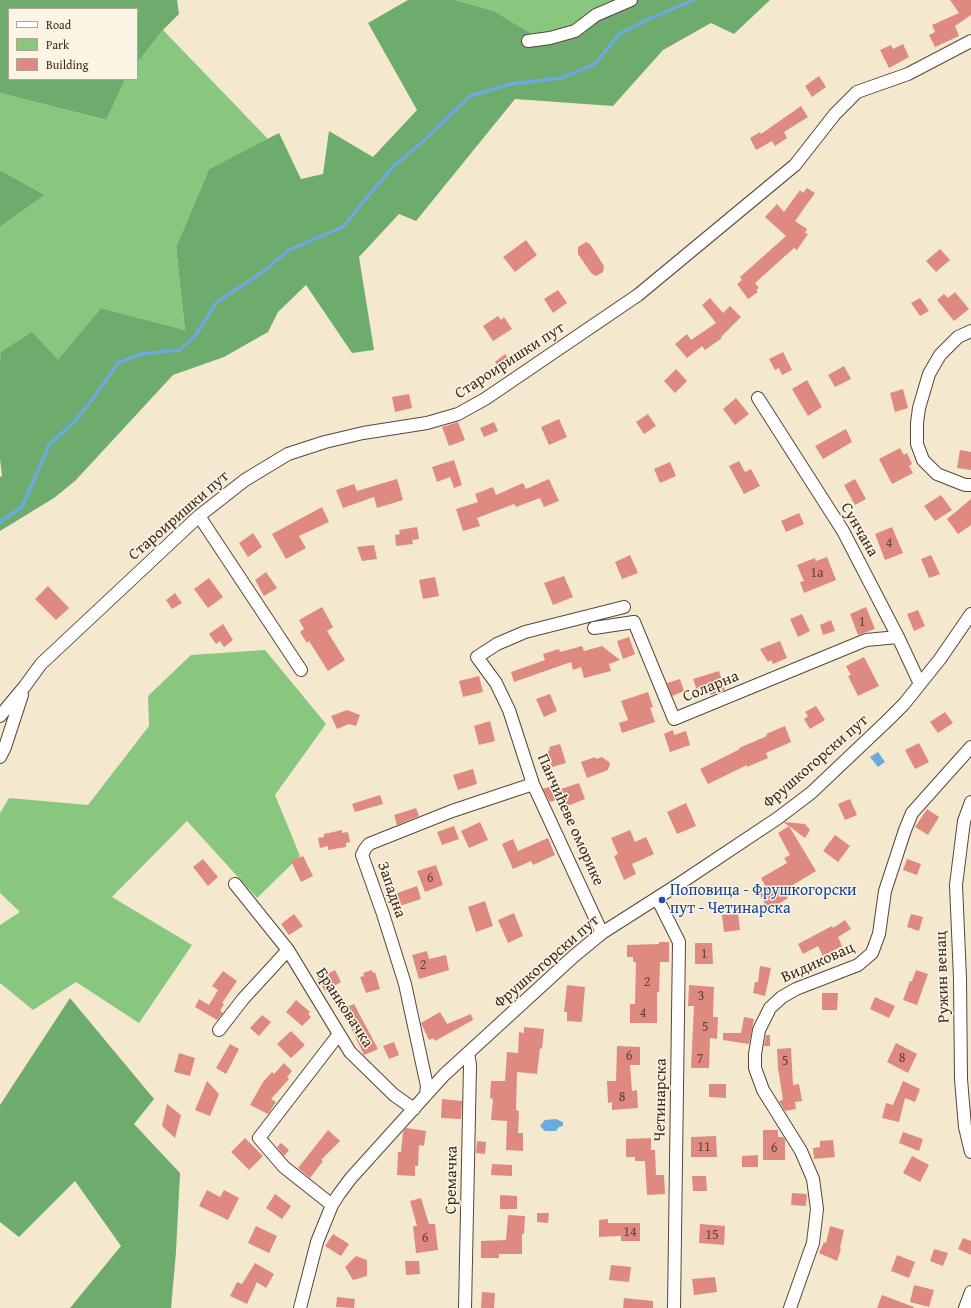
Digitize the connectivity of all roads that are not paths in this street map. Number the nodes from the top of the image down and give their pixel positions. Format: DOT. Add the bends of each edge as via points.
graph roads {
  1 [pos="631,0"];
  2 [pos="528,41"];
  3 [pos="971,41"];
  4 [pos="971,331"];
  5 [pos="758,398"];
  6 [pos="971,485"];
  7 [pos="199,516"];
  8 [pos="624,607"];
  9 [pos="971,614"];
  10 [pos="594,628"];
  11 [pos="898,637"];
  12 [pos="301,670"];
  13 [pos="920,684"];
  14 [pos="25,686"];
  15 [pos="0,716"];
  16 [pos="971,747"];
  17 [pos="0,757"];
  18 [pos="533,784"];
  19 [pos="971,802"];
  20 [pos="235,884"];
  21 [pos="657,898"];
  22 [pos="602,933"];
  23 [pos="288,950"];
  24 [pos="219,1030"];
  25 [pos="338,1034"];
  26 [pos="468,1053"];
  27 [pos="426,1095"];
  28 [pos="414,1109"];
  29 [pos="971,1152"];
  30 [pos="332,1206"];
  31 [pos="971,1292"];
  32 [pos="300,1308"];
  33 [pos="465,1308"];
  34 [pos="674,1308"];
  35 [pos="790,1308"];
  36 [pos="965,1308"];
  1 -- 2 [label="street" via="596,15 575,32"];
  3 -- 7 [label="street, Староиришки пут" via="908,74 857,92 835,114 795,165 644,290 484,399 458,414 427,423 363,433 288,454 245,480"];
  4 -- 6 [label="street" via="958,337 940,355 929,374 917,423 917,442 923,460 937,474"];
  5 -- 11 [label="street, Сунчана" via="843,531"];
  7 -- 12 [label="street"];
  7 -- 14 [label="street, Староиришки пут" via="41,664"];
  8 -- 18 [label="street, Панчићеве оморике" via="525,632 497,644 477,657 496,683 506,703"];
  9 -- 13 [label="street, Фрушкогорски пут"];
  10 -- 11 [label="street, Соларна" via="634,622 674,719 866,640"];
  11 -- 13 [label="street, Сунчана"];
  13 -- 21 [label="street, Фрушкогорски пут" via="887,721 811,792 778,818"];
  14 -- 15 [label="street, Староиришки пут"];
  14 -- 17 [label="street"];
  16 -- 35 [label="street, Видиковац" via="912,812 885,891 879,934 872,953 858,965 782,997 770,1008 759,1030 755,1068 763,1090 801,1151 813,1180 817,1209 813,1243"];
  18 -- 22 [label="street, Панчићеве оморике"];
  18 -- 27 [label="street, Западна" via="452,811 369,844 362,855 405,984 427,1086"];
  19 -- 29 [label="street, Ружин венац" via="964,821 956,885 961,1079 965,1127"];
  20 -- 23 [label="street, Бранковачка"];
  21 -- 22 [label="street, Фрушкогорски пут"];
  21 -- 34 [label="street, Четинарска" via="679,942"];
  22 -- 26 [label="street, Фрушкогорски пут"];
  23 -- 24 [label="street" via="243,999"];
  23 -- 25 [label="street, Бранковачка"];
  25 -- 28 [label="street, Бранковачка" via="350,1052 394,1095"];
  25 -- 30 [label="street" via="258,1138 284,1167"];
  26 -- 27 [label="street, Фрушкогорски пут"];
  26 -- 33 [label="street, Сремачка" via="470,1065"];
  27 -- 28 [label="street, Фрушкогорски пут"];
  28 -- 30 [label="street, Фрушкогорски пут" via="351,1178"];
  30 -- 32 [label="street, Фрушкогорски пут" via="317,1242"];
  31 -- 36 [label="street"];
}
